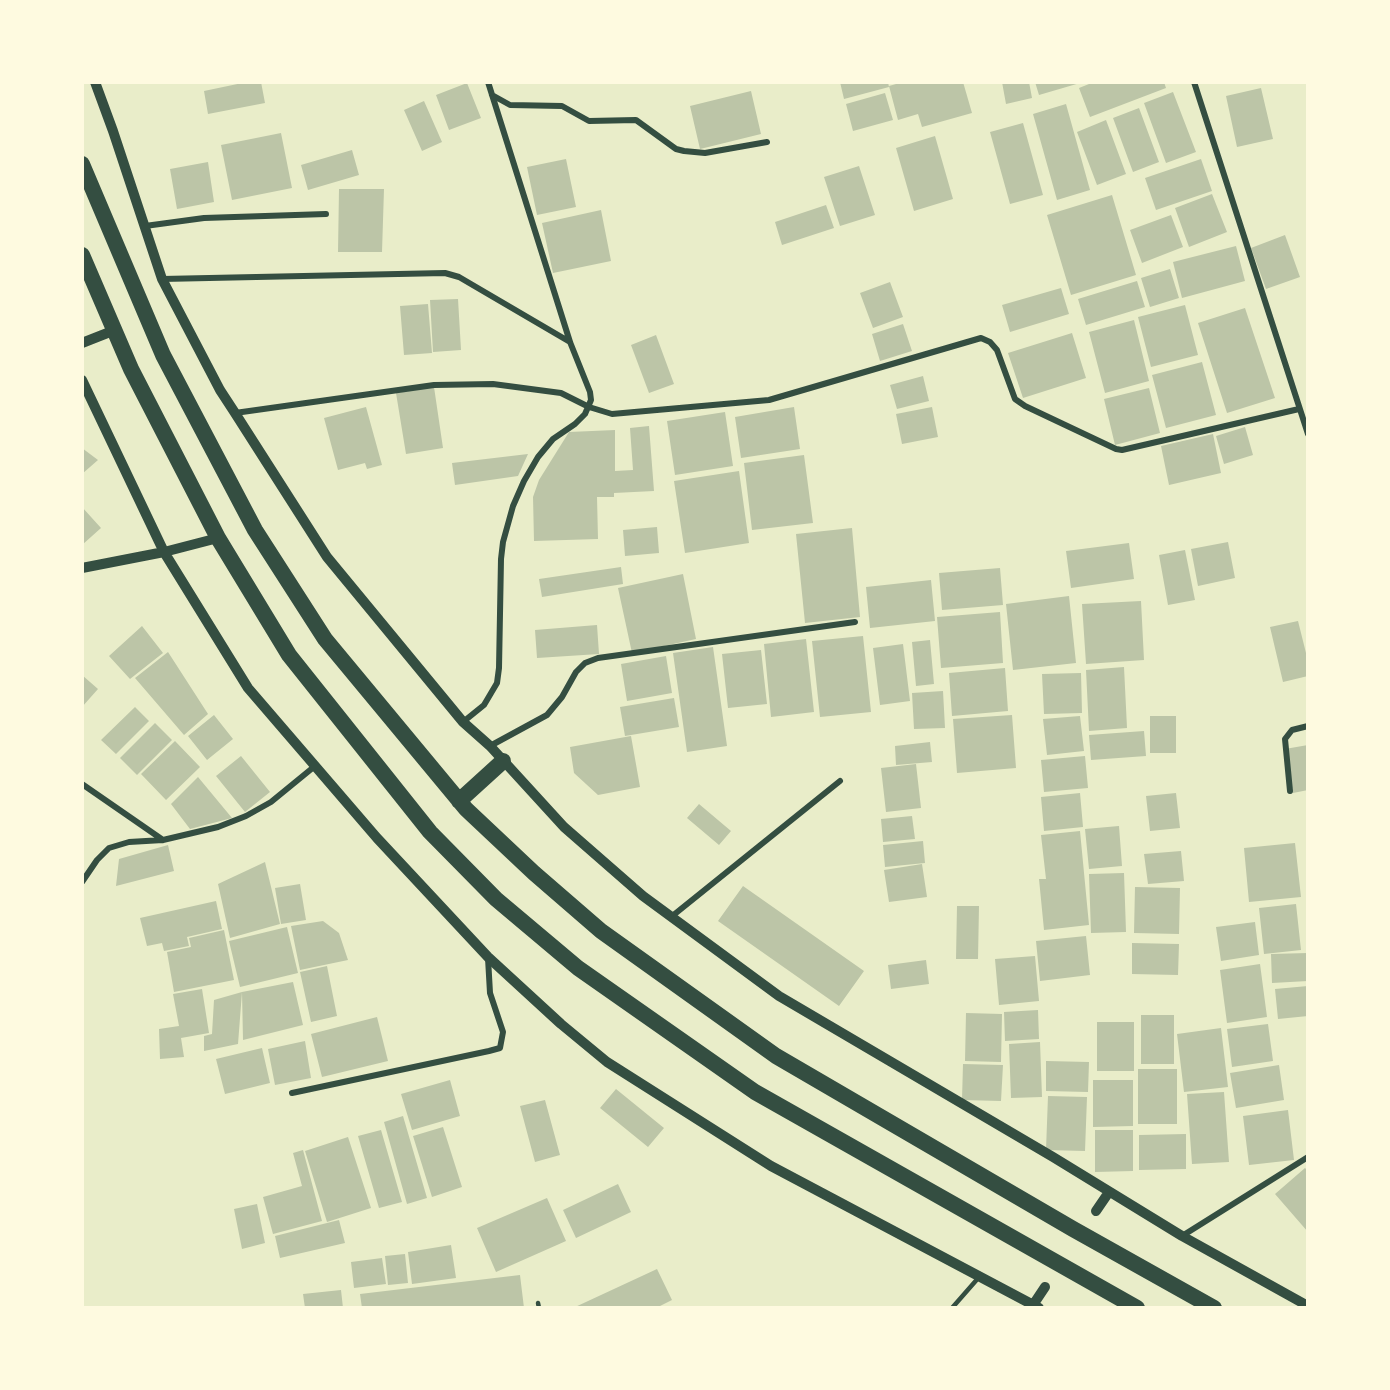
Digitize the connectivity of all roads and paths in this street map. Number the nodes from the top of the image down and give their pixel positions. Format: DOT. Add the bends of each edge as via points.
graph roads {
  1 [pos="94,82"];
  2 [pos="488,82"];
  3 [pos="1194,82"];
  4 [pos="492,95"];
  5 [pos="767,142"];
  6 [pos="82,164"];
  7 [pos="326,214"];
  8 [pos="145,226"];
  9 [pos="82,255"];
  10 [pos="162,279"];
  11 [pos="115,330"];
  12 [pos="570,342"];
  13 [pos="82,343"];
  14 [pos="82,380"];
  15 [pos="589,407"];
  16 [pos="1299,409"];
  17 [pos="235,413"];
  18 [pos="1308,434"];
  19 [pos="218,538"];
  20 [pos="164,552"];
  21 [pos="82,568"];
  22 [pos="855,622"];
  23 [pos="463,722"];
  24 [pos="1308,726"];
  25 [pos="490,746"];
  26 [pos="504,761"];
  27 [pos="315,766"];
  28 [pos="840,782"];
  29 [pos="82,784"];
  30 [pos="1290,791"];
  31 [pos="459,801"];
  32 [pos="163,840"];
  33 [pos="82,882"];
  34 [pos="671,917"];
  35 [pos="488,957"];
  36 [pos="292,1093"];
  37 [pos="1308,1157"];
  38 [pos="1110,1192"];
  39 [pos="1096,1211"];
  40 [pos="1182,1236"];
  41 [pos="980,1276"];
  42 [pos="1045,1287"];
  43 [pos="1036,1306"];
  44 [pos="1308,1306"];
  45 [pos="952,1308"];
  46 [pos="1137,1308"];
  47 [pos="1214,1308"];
  1 -- 8 [label="street"];
  2 -- 4 [label="street"];
  3 -- 16 [label="street"];
  4 -- 5 [label="street" via="510,105 562,106 588,121 630,118 684,151 705,153"];
  4 -- 12 [label="street"];
  6 -- 31 [label="highway" via="164,355 255,530 325,639"];
  7 -- 8 [label="street" via="204,218"];
  8 -- 10 [label="street"];
  9 -- 11 [label="highway"];
  10 -- 12 [label="street" via="445,273 459,277"];
  10 -- 17 [label="street"];
  11 -- 13 [label="street"];
  11 -- 19 [label="highway"];
  12 -- 15 [label="street" via="590,392"];
  14 -- 20 [label="street"];
  15 -- 16 [label="street" via="612,414 778,399 981,338 997,350 1015,399 1116,449"];
  15 -- 17 [label="street" via="561,393 493,384 434,386"];
  15 -- 23 [label="street" via="575,424 553,438 513,506 501,558 497,684 484,705"];
  16 -- 18 [label="street"];
  17 -- 23 [label="street" via="327,557"];
  19 -- 20 [label="street"];
  19 -- 46 [label="highway" via="289,655 430,832 496,899 578,968 755,1092"];
  20 -- 21 [label="street"];
  20 -- 27 [label="street" via="248,688"];
  22 -- 25 [label="street" via="598,658 576,672 547,715"];
  23 -- 25 [label="street"];
  24 -- 30 [label="street" via="1292,730 1285,739"];
  25 -- 26 [label="street"];
  26 -- 31 [label="highway"];
  26 -- 34 [label="street" via="564,827"];
  27 -- 32 [label="street" via="271,802 246,816"];
  27 -- 35 [label="street"];
  28 -- 34 [label="street"];
  29 -- 32 [label="street"];
  31 -- 47 [label="highway" via="601,931 776,1056"];
  32 -- 33 [label="street" via="129,842 109,848"];
  34 -- 38 [label="street" via="779,996"];
  35 -- 36 [label="street" via="490,993 503,1032 500,1048"];
  35 -- 41 [label="street" via="608,1062 771,1166"];
  37 -- 40 [label="street"];
  38 -- 39 [label="street"];
  38 -- 40 [label="street"];
  40 -- 44 [label="street"];
  41 -- 43 [label="street"];
  41 -- 45 [label="lane"];
  42 -- 43 [label="street"];
}
